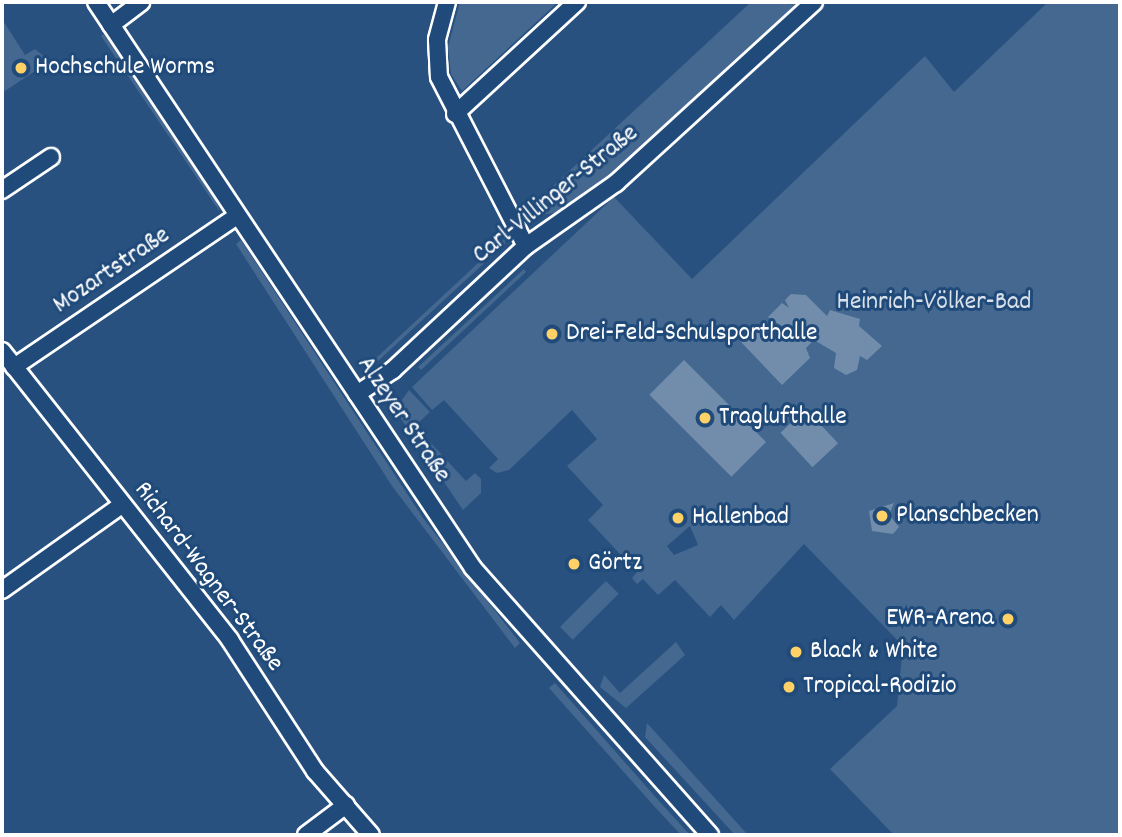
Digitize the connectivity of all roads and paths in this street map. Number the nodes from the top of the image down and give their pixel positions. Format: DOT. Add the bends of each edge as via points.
graph roads {
  1 [pos="96,2"];
  2 [pos="141,2"];
  3 [pos="447,2"];
  4 [pos="577,2"];
  5 [pos="814,2"];
  6 [pos="111,25"];
  7 [pos="455,114"];
  8 [pos="51,157"];
  9 [pos="2,190"];
  10 [pos="237,216"];
  11 [pos="526,246"];
  12 [pos="6,358"];
  13 [pos="357,394"];
  14 [pos="123,504"];
  15 [pos="2,590"];
  16 [pos="346,805"];
  17 [pos="306,835"];
  18 [pos="371,835"];
  19 [pos="710,835"];
  1 -- 6 [label="street, Alzeyer Straße"];
  2 -- 6 [label="street"];
  3 -- 7 [label="street" via="437,57"];
  4 -- 7 [label="street"];
  5 -- 11 [label="street, Carl-Villinger-Straße" via="606,191"];
  6 -- 10 [label="street, Alzeyer Straße"];
  7 -- 11 [label="street"];
  8 -- 9 [label="street"];
  10 -- 12 [label="street, Mozartstraße"];
  10 -- 13 [label="street, Alzeyer Straße"];
  11 -- 13 [label="street, Carl-Villinger-Straße" via="393,370"];
  12 -- 14 [label="street, Richard-Wagner-Straße"];
  13 -- 19 [label="street, Alzeyer Straße" via="474,568"];
  14 -- 15 [label="street"];
  14 -- 16 [label="street, Richard-Wagner-Straße" via="230,640 315,771"];
  16 -- 17 [label="street"];
  16 -- 18 [label="street, Richard-Wagner-Straße"];
}
